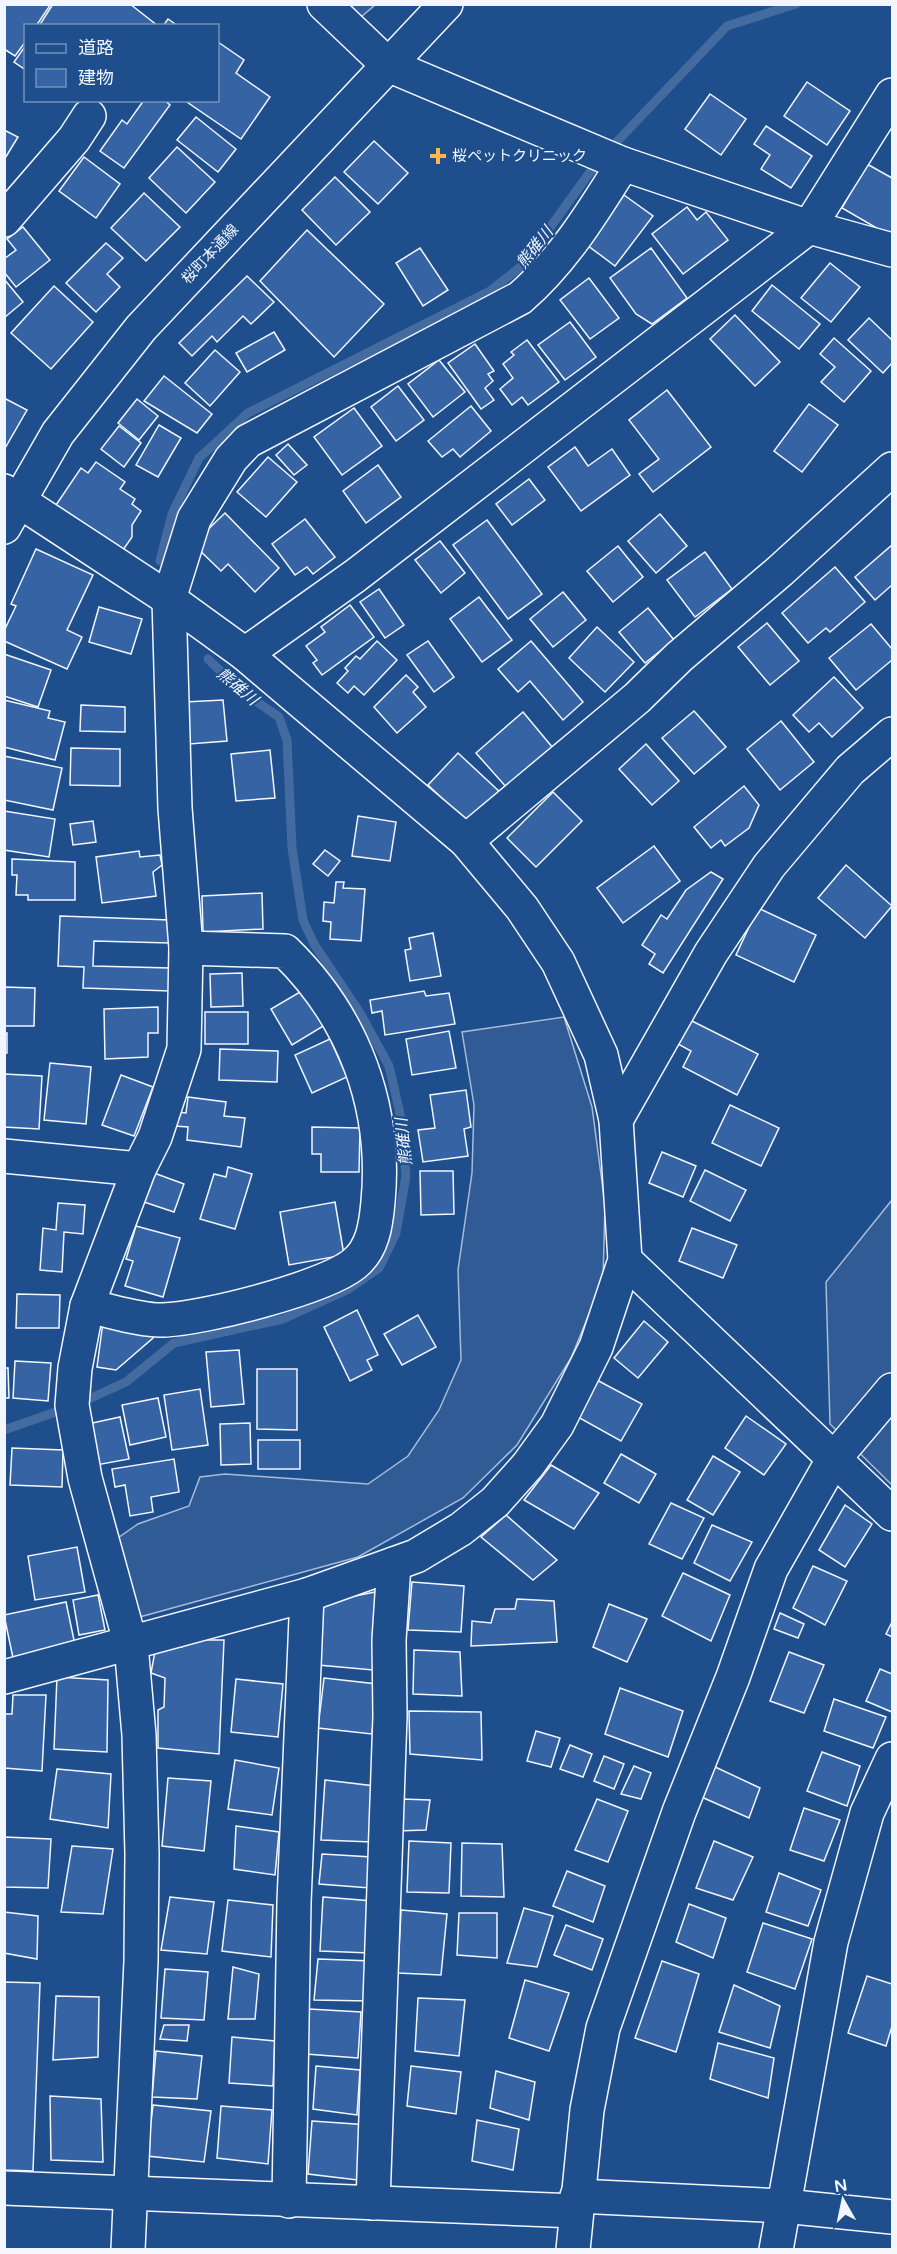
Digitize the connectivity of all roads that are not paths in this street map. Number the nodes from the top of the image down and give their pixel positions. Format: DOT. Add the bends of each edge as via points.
graph roads {
  1 [pos="324,4"];
  2 [pos="446,4"];
  3 [pos="388,64"];
  4 [pos="892,95"];
  5 [pos="89,116"];
  6 [pos="623,164"];
  7 [pos="4,220"];
  8 [pos="809,227"];
  9 [pos="892,250"];
  10 [pos="892,468"];
  11 [pos="9,506"];
  12 [pos="169,599"];
  13 [pos="245,654"];
  14 [pos="892,734"];
  15 [pos="466,841"];
  16 [pos="186,948"];
  17 [pos="616,1120"];
  18 [pos="4,1156"];
  19 [pos="140,1169"];
  20 [pos="625,1260"];
  21 [pos="87,1305"];
  22 [pos="892,1390"];
  23 [pos="833,1460"];
  24 [pos="892,1514"];
  25 [pos="394,1564"];
  26 [pos="307,1595"];
  27 [pos="131,1644"];
  28 [pos="4,1677"];
  29 [pos="892,1759"];
  30 [pos="4,2188"];
  31 [pos="130,2193"];
  32 [pos="289,2201"];
  33 [pos="373,2203"];
  34 [pos="577,2203"];
  35 [pos="784,2206"];
  36 [pos="892,2217"];
  37 [pos="128,2250"];
  38 [pos="573,2250"];
  39 [pos="776,2250"];
  1 -- 3 [label="street"];
  2 -- 3 [label="street, 桜町本通線"];
  3 -- 6 [label="street"];
  3 -- 11 [label="street, 桜町本通線" via="141,328 58,433"];
  4 -- 8 [label="street"];
  5 -- 7 [label="street"];
  6 -- 8 [label="street"];
  6 -- 12 [label="street" via="561,256 520,298 248,441 231,459 194,519"];
  8 -- 9 [label="street"];
  8 -- 13 [label="street" via="355,576"];
  10 -- 15 [label="street" via="637,698"];
  11 -- 12 [label="street"];
  12 -- 13 [label="street"];
  12 -- 16 [label="street" via="175,808"];
  13 -- 15 [label="street"];
  14 -- 17 [label="street" via="850,770 769,866 711,953"];
  15 -- 17 [label="street" via="522,908 558,962 601,1055"];
  16 -- 19 [label="street" via="184,1049 159,1127"];
  16 -- 21 [label="street" via="285,951 311,976 360,1058 375,1111 381,1173 372,1239 355,1264 254,1304 162,1320"];
  17 -- 20 [label="street"];
  18 -- 19 [label="street"];
  19 -- 21 [label="street"];
  20 -- 23 [label="street"];
  20 -- 25 [label="street" via="596,1347 557,1425 528,1465 495,1502 461,1529 416,1556"];
  21 -- 27 [label="street" via="72,1405 85,1478"];
  22 -- 23 [label="street"];
  23 -- 24 [label="street"];
  23 -- 34 [label="street" via="771,1569 603,2028 587,2110"];
  25 -- 26 [label="street"];
  25 -- 33 [label="street"];
  26 -- 27 [label="street"];
  26 -- 32 [label="street" via="294,1902"];
  27 -- 28 [label="street"];
  27 -- 31 [label="street" via="139,1735 142,1854"];
  29 -- 35 [label="street" via="867,1813 831,1942"];
  30 -- 31 [label="street"];
  31 -- 32 [label="street"];
  31 -- 37 [label="street"];
  32 -- 33 [label="street"];
  33 -- 34 [label="street"];
  34 -- 35 [label="street"];
  34 -- 38 [label="street"];
  35 -- 36 [label="street"];
  35 -- 39 [label="street"];
}
